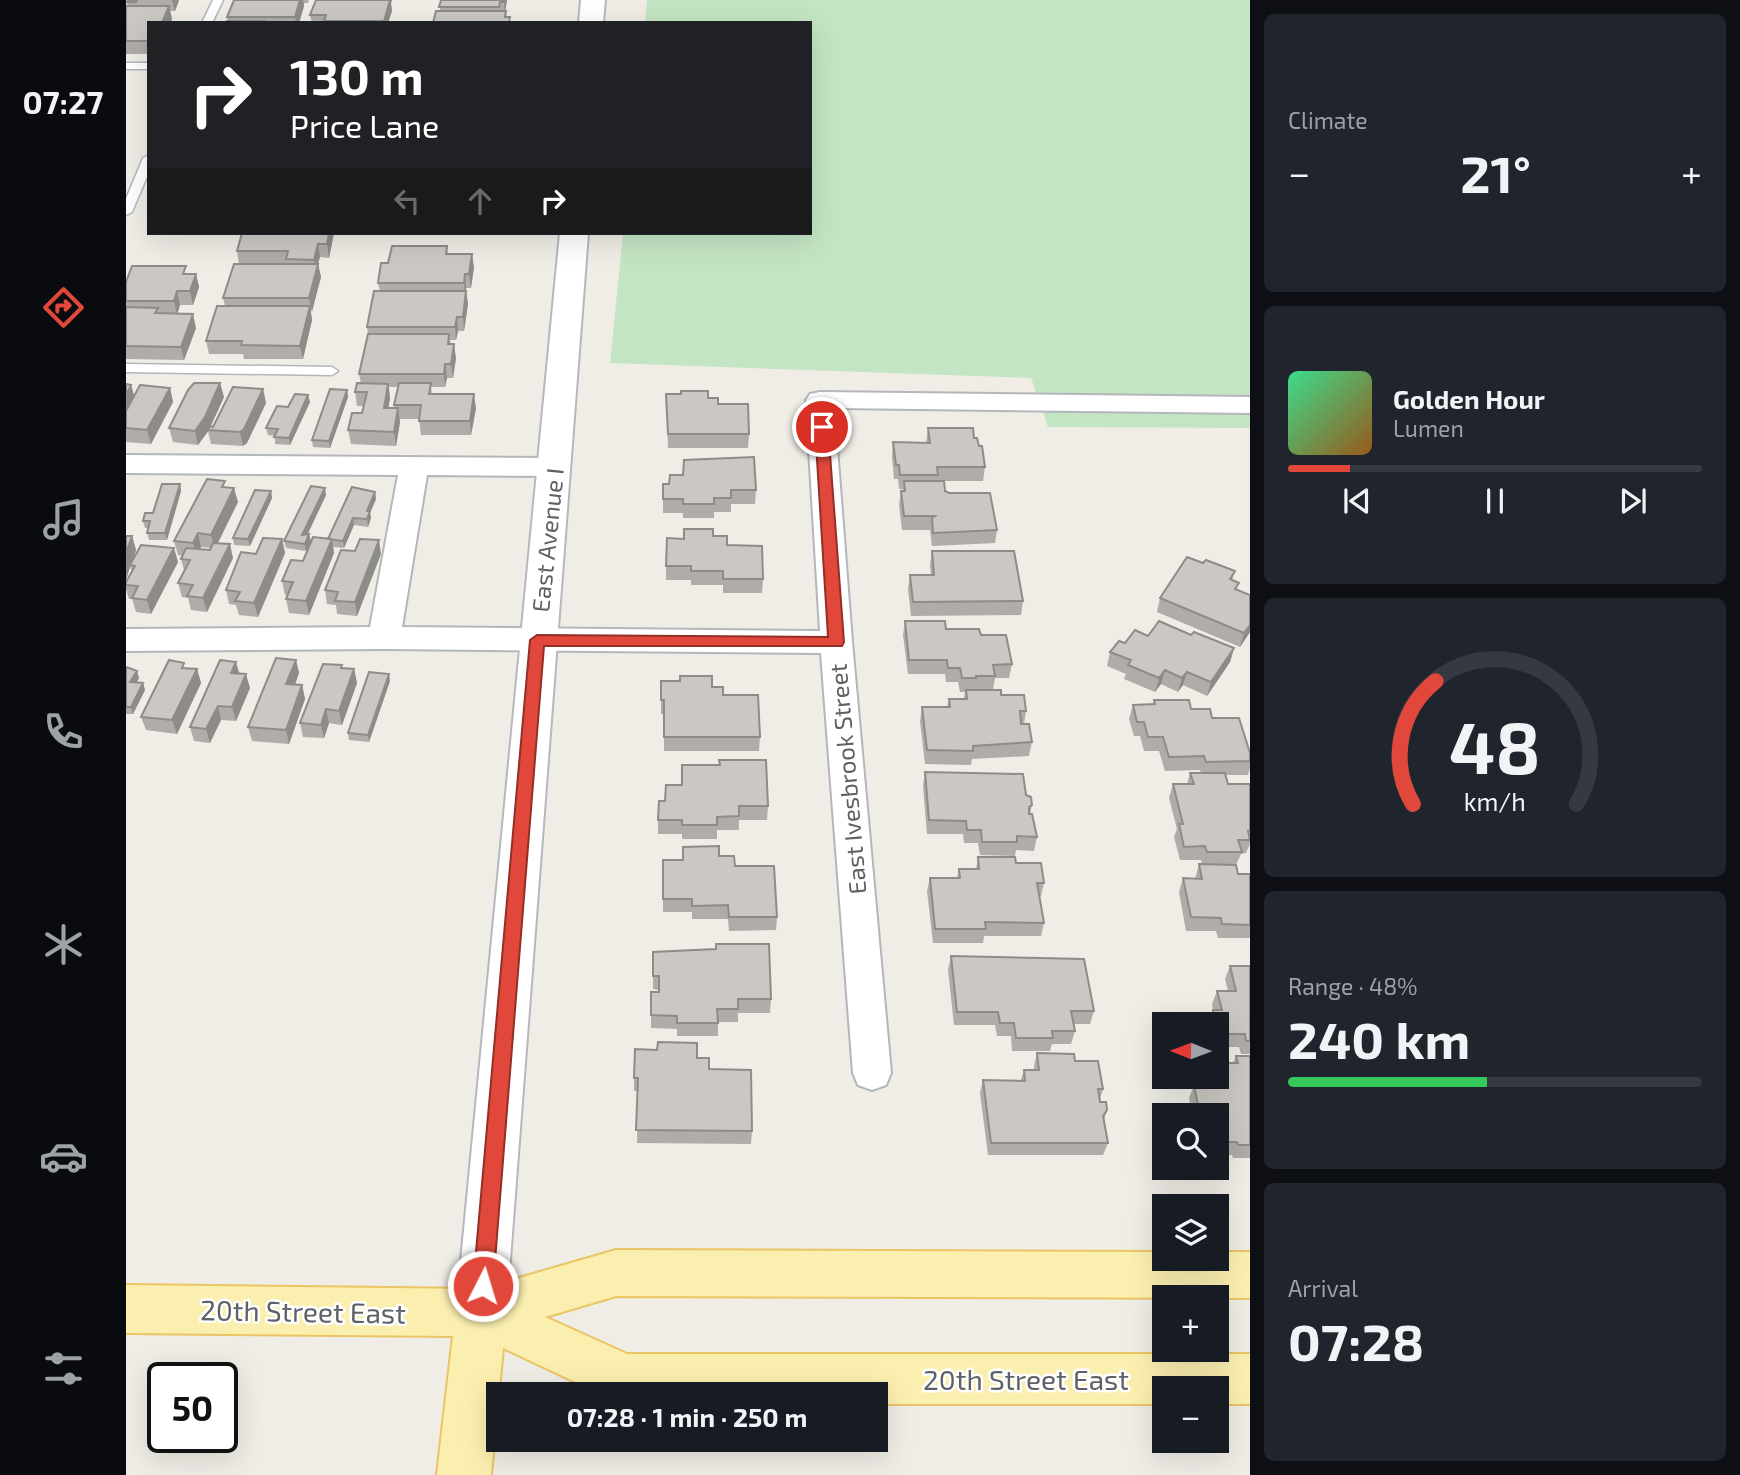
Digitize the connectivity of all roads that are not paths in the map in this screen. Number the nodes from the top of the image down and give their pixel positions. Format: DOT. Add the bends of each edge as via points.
graph roads {
  1 [pos="218,0"];
  2 [pos="593,0"];
  3 [pos="208,21"];
  4 [pos="591,21"];
  5 [pos="126,66"];
  6 [pos="147,66"];
  7 [pos="147,163"];
  8 [pos="126,212"];
  9 [pos="573,235"];
  10 [pos="126,368"];
  11 [pos="332,372"];
  12 [pos="1250,405"];
  13 [pos="126,464"];
  14 [pos="414,466"];
  15 [pos="555,467"];
  16 [pos="384,638"];
  17 [pos="126,640"];
  18 [pos="537,640"];
  19 [pos="836,642"];
  20 [pos="872,1073"];
  21 [pos="1250,1275"];
  22 [pos="126,1309"];
  23 [pos="481,1312"];
  24 [pos="1250,1379"];
  25 [pos="464,1475"];
  1 -- 3 [label="lane"];
  2 -- 4 [label="main road"];
  5 -- 6 [label="lane"];
  7 -- 8 [label="lane"];
  9 -- 15 [label="main road, East Avenue I"];
  10 -- 11 [label="lane"];
  12 -- 19 [label="street, East Ivesbrook Street" via="820,400"];
  13 -- 14 [label="street"];
  14 -- 15 [label="street"];
  14 -- 16 [label="street"];
  15 -- 18 [label="main road, East Avenue I"];
  16 -- 17 [label="street"];
  16 -- 18 [label="street"];
  18 -- 19 [label="street"];
  18 -- 23 [label="main road, East Avenue I"];
  19 -- 20 [label="street, East Ivesbrook Street"];
  21 -- 23 [label="main road, 20th Street East" via="616,1273"];
  22 -- 23 [label="main road, 20th Street East"];
  23 -- 24 [label="main road, 20th Street East" via="625,1379"];
  23 -- 25 [label="main road, East Avenue I"];
}
